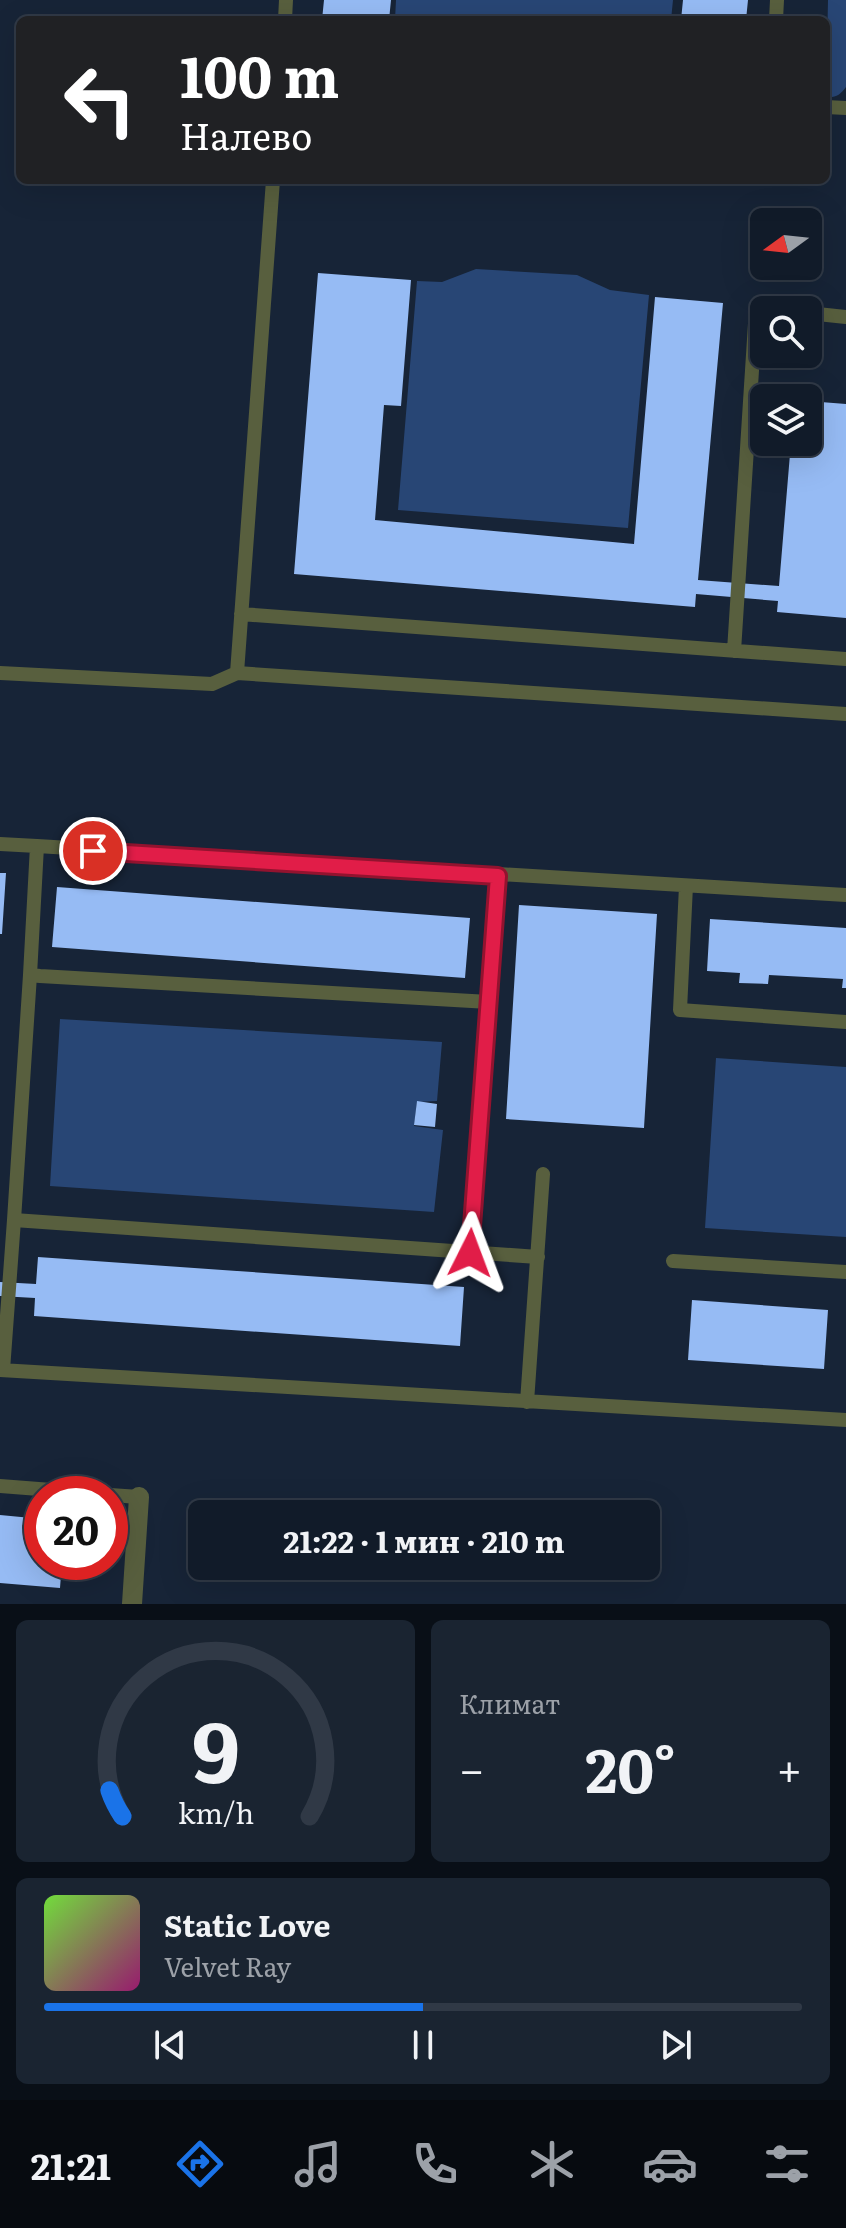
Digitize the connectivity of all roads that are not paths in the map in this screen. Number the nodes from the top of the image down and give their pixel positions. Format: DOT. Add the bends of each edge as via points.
graph roads {
  1 [pos="273,184"];
  2 [pos="822,314"];
  3 [pos="846,317"];
  4 [pos="752,368"];
  5 [pos="241,614"];
  6 [pos="734,651"];
  7 [pos="846,659"];
  8 [pos="0,673"];
  9 [pos="237,673"];
  10 [pos="846,714"];
  11 [pos="0,844"];
  12 [pos="37,846"];
  13 [pos="498,876"];
  14 [pos="686,886"];
  15 [pos="846,895"];
  16 [pos="30,975"];
  17 [pos="489,1002"];
  18 [pos="846,1022"];
  19 [pos="543,1174"];
  20 [pos="14,1220"];
  21 [pos="470,1253"];
  22 [pos="538,1257"];
  23 [pos="673,1261"];
  24 [pos="846,1272"];
  25 [pos="2,1370"];
  26 [pos="527,1402"];
  27 [pos="846,1420"];
  28 [pos="0,1486"];
  29 [pos="24,1488"];
  30 [pos="128,1496"];
  31 [pos="139,1497"];
  32 [pos="132,1604"];
  1 -- 5 [label="lane"];
  2 -- 3 [label="lane"];
  4 -- 6 [label="lane"];
  5 -- 6 [label="lane"];
  5 -- 9 [label="lane"];
  6 -- 7 [label="lane"];
  8 -- 9 [label="lane" via="212,684"];
  9 -- 10 [label="lane"];
  11 -- 12 [label="lane"];
  12 -- 13 [label="lane"];
  12 -- 16 [label="lane"];
  13 -- 14 [label="lane"];
  13 -- 17 [label="lane"];
  14 -- 15 [label="lane"];
  14 -- 18 [label="lane" via="680,1010"];
  16 -- 17 [label="lane"];
  16 -- 20 [label="lane"];
  17 -- 21 [label="lane"];
  19 -- 22 [label="lane"];
  20 -- 21 [label="lane"];
  20 -- 25 [label="lane"];
  21 -- 22 [label="lane"];
  22 -- 26 [label="lane"];
  23 -- 24 [label="lane"];
  25 -- 26 [label="lane"];
  26 -- 27 [label="lane"];
  28 -- 29 [label="lane"];
  30 -- 31 [label="lane"];
  31 -- 32 [label="street"];
}
